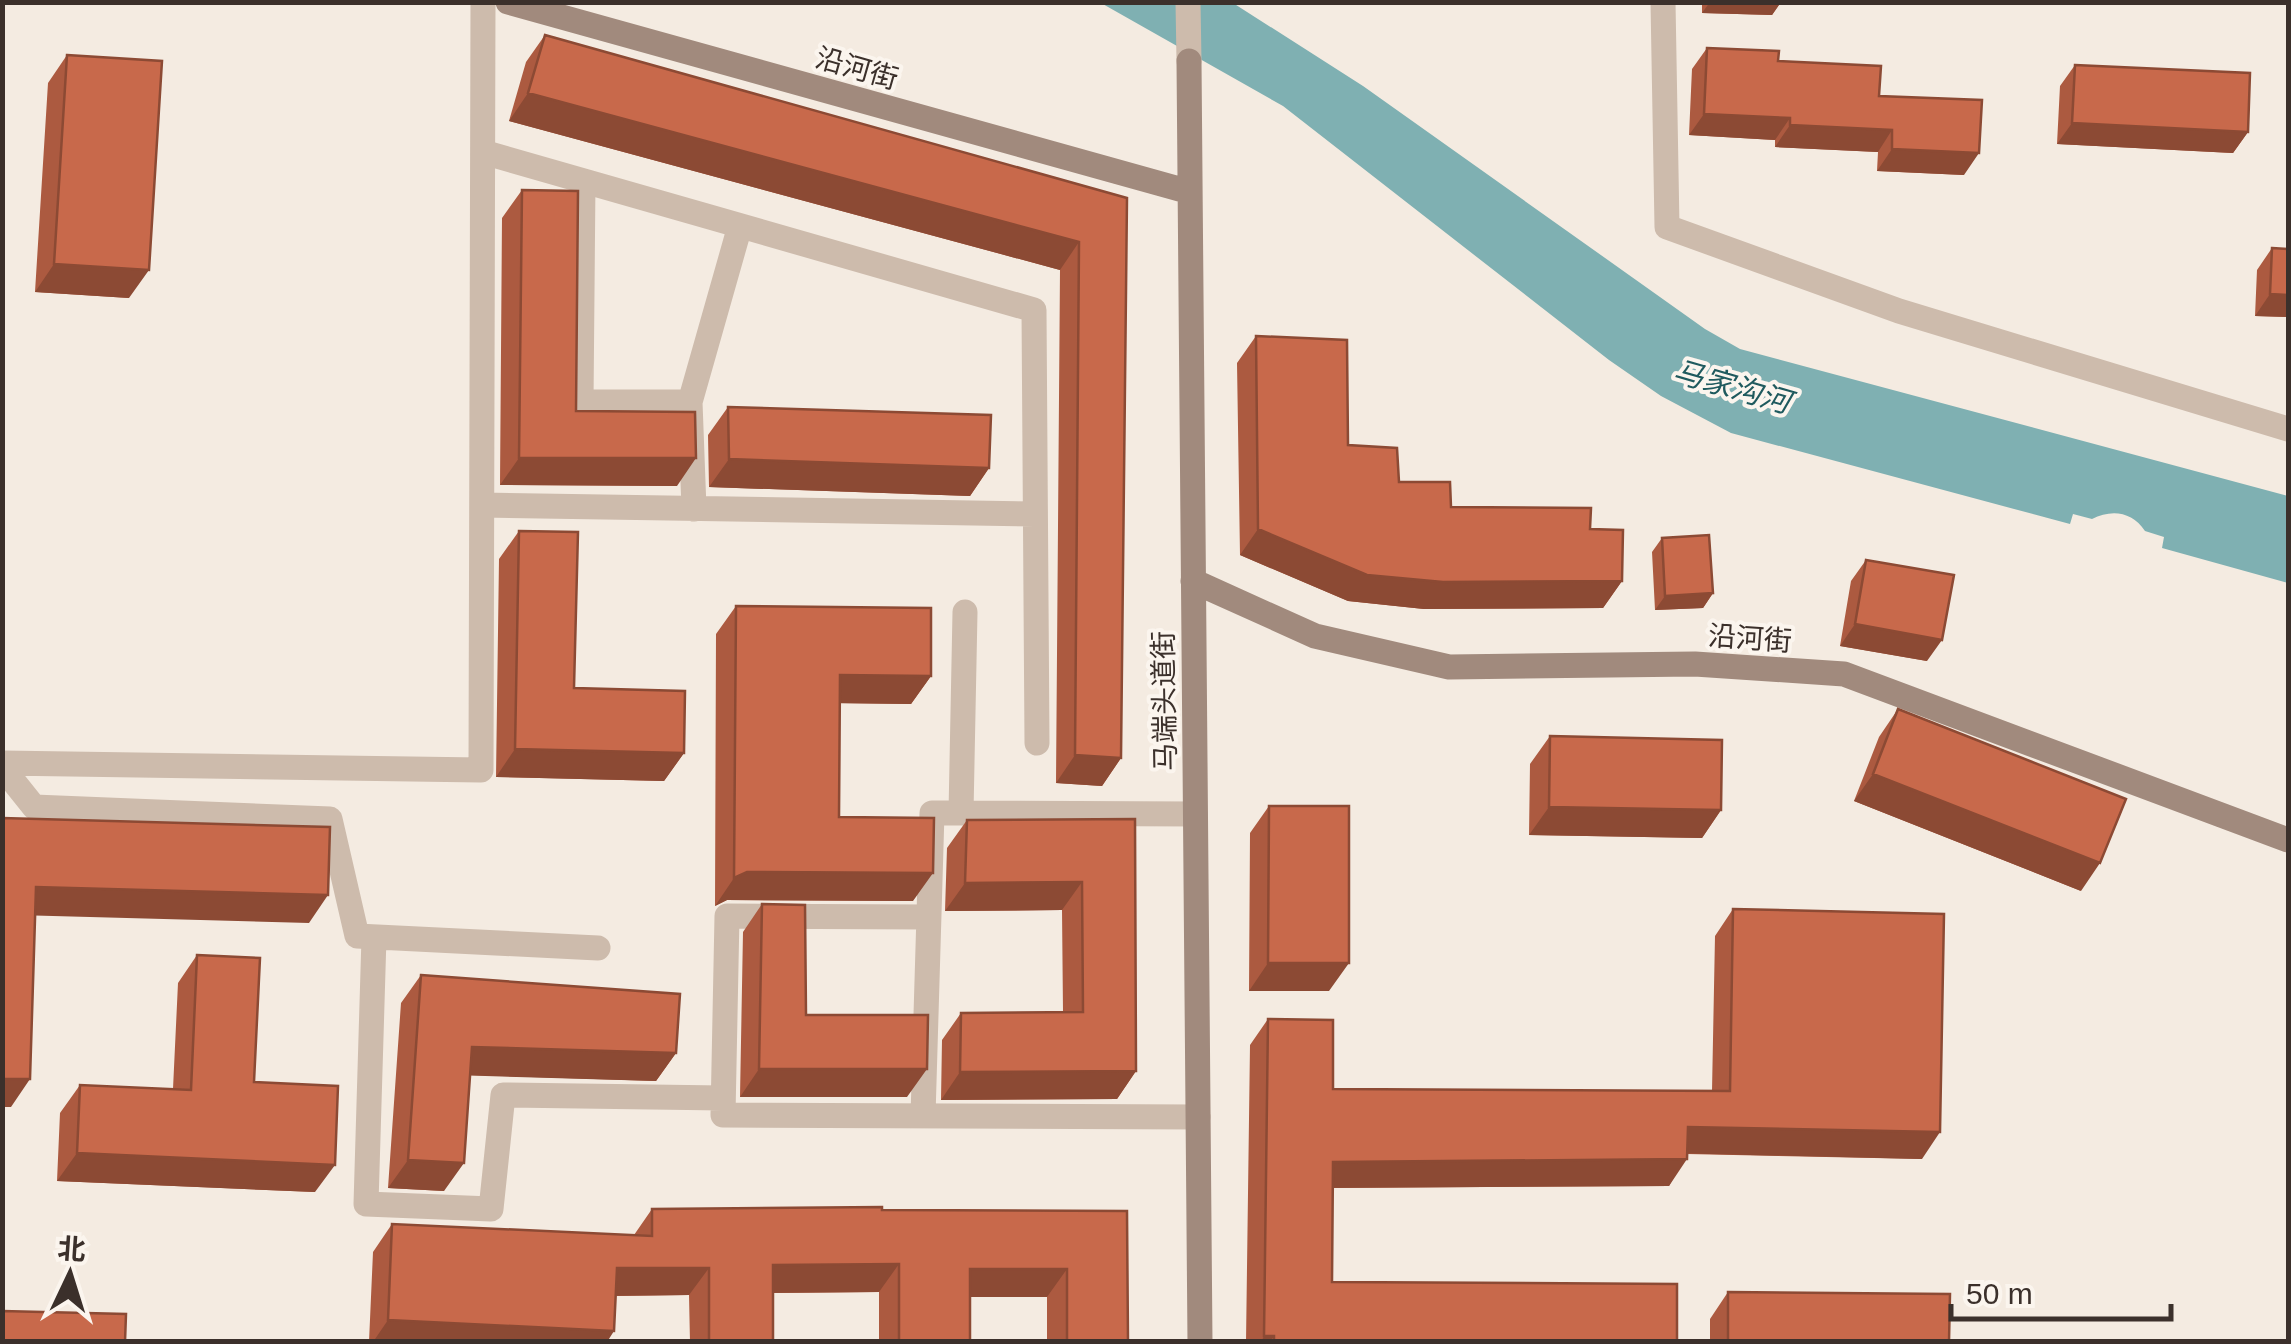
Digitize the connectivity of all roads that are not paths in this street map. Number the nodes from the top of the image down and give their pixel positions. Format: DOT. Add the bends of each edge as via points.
graph roads {
  1 [pos="483,2"];
  2 [pos="508,2"];
  3 [pos="1188,2"];
  4 [pos="1663,2"];
  5 [pos="483,152"];
  6 [pos="583,181"];
  7 [pos="1190,192"];
  8 [pos="740,226"];
  9 [pos="690,402"];
  10 [pos="2288,429"];
  11 [pos="482,505"];
  12 [pos="694,509"];
  13 [pos="1035,514"];
  14 [pos="1193,581"];
  15 [pos="964,612"];
  16 [pos="1037,743"];
  17 [pos="2,765"];
  18 [pos="961,813"];
  19 [pos="1196,814"];
  20 [pos="2288,840"];
  21 [pos="928,917"];
  22 [pos="374,938"];
  23 [pos="598,948"];
  24 [pos="724,1098"];
  25 [pos="923,1116"];
  26 [pos="1198,1116"];
  27 [pos="1200,1342"];
  1 -- 5 [label="street"];
  2 -- 7 [label="street, 沿河街"];
  3 -- 7 [label="street, 马端头道街"];
  4 -- 10 [label="street" via="1667,227 1899,311"];
  5 -- 6 [label="street"];
  5 -- 11 [label="street"];
  6 -- 8 [label="street"];
  6 -- 9 [label="street" via="581,402"];
  7 -- 14 [label="street, 马端头道街"];
  8 -- 9 [label="street"];
  8 -- 13 [label="street" via="1034,310"];
  9 -- 12 [label="street"];
  11 -- 12 [label="street"];
  11 -- 17 [label="street" via="481,770"];
  12 -- 13 [label="street"];
  13 -- 16 [label="street"];
  14 -- 19 [label="street, 马端头道街"];
  14 -- 20 [label="street, 沿河街" via="1315,636 1450,667 1696,664 1844,674"];
  15 -- 18 [label="street"];
  17 -- 22 [label="street" via="34,807 330,819 357,936"];
  18 -- 19 [label="street"];
  18 -- 21 [label="street" via="932,813"];
  19 -- 26 [label="street, 马端头道街"];
  21 -- 24 [label="street" via="727,916"];
  21 -- 25 [label="street"];
  22 -- 23 [label="street"];
  22 -- 24 [label="street" via="366,1204 491,1209 503,1096"];
  24 -- 25 [label="street" via="723,1115"];
  25 -- 26 [label="street"];
  26 -- 27 [label="street, 马端头道街"];
}
